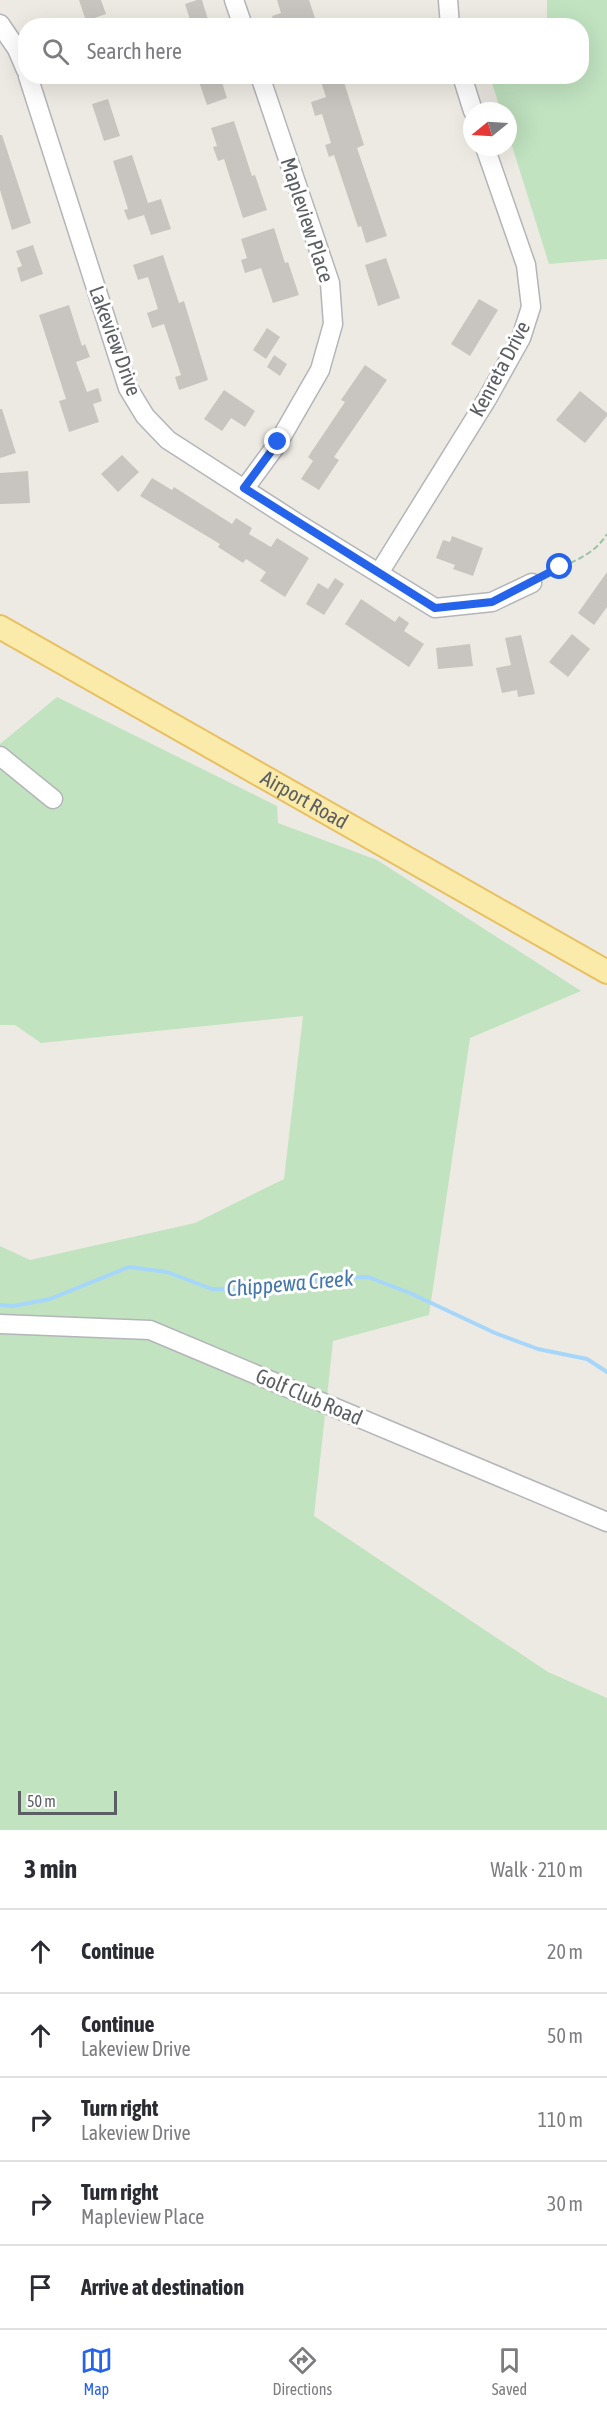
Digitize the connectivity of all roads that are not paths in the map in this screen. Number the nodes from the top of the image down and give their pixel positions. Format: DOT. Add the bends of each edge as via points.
graph roads {
  1 [pos="234,0"];
  2 [pos="448,0"];
  3 [pos="240,18"];
  4 [pos="449,18"];
  5 [pos="0,24"];
  6 [pos="18,51"];
  7 [pos="31,84"];
  8 [pos="263,84"];
  9 [pos="465,84"];
  10 [pos="470,102"];
  11 [pos="488,156"];
  12 [pos="244,488"];
  13 [pos="379,573"];
  14 [pos="532,583"];
  15 [pos="0,627"];
  16 [pos="0,756"];
  17 [pos="53,799"];
  18 [pos="607,972"];
  19 [pos="0,1324"];
  20 [pos="607,1522"];
  1 -- 3 [label="street"];
  2 -- 4 [label="street"];
  5 -- 6 [label="street"];
  7 -- 12 [label="street, Lakeview Drive" via="128,388 145,416 168,440"];
  8 -- 12 [label="street, Mapleview Place" via="330,283 333,324 320,370 278,442"];
  9 -- 10 [label="street"];
  11 -- 13 [label="street, Kenreta Drive" via="526,265 531,307 521,338 487,399"];
  12 -- 13 [label="street, Lakeview Drive"];
  13 -- 14 [label="street, Lakeview Drive" via="435,608 492,602"];
  15 -- 18 [label="main road, Airport Road"];
  16 -- 17 [label="street"];
  19 -- 20 [label="street, Golf Club Road" via="150,1330"];
}
